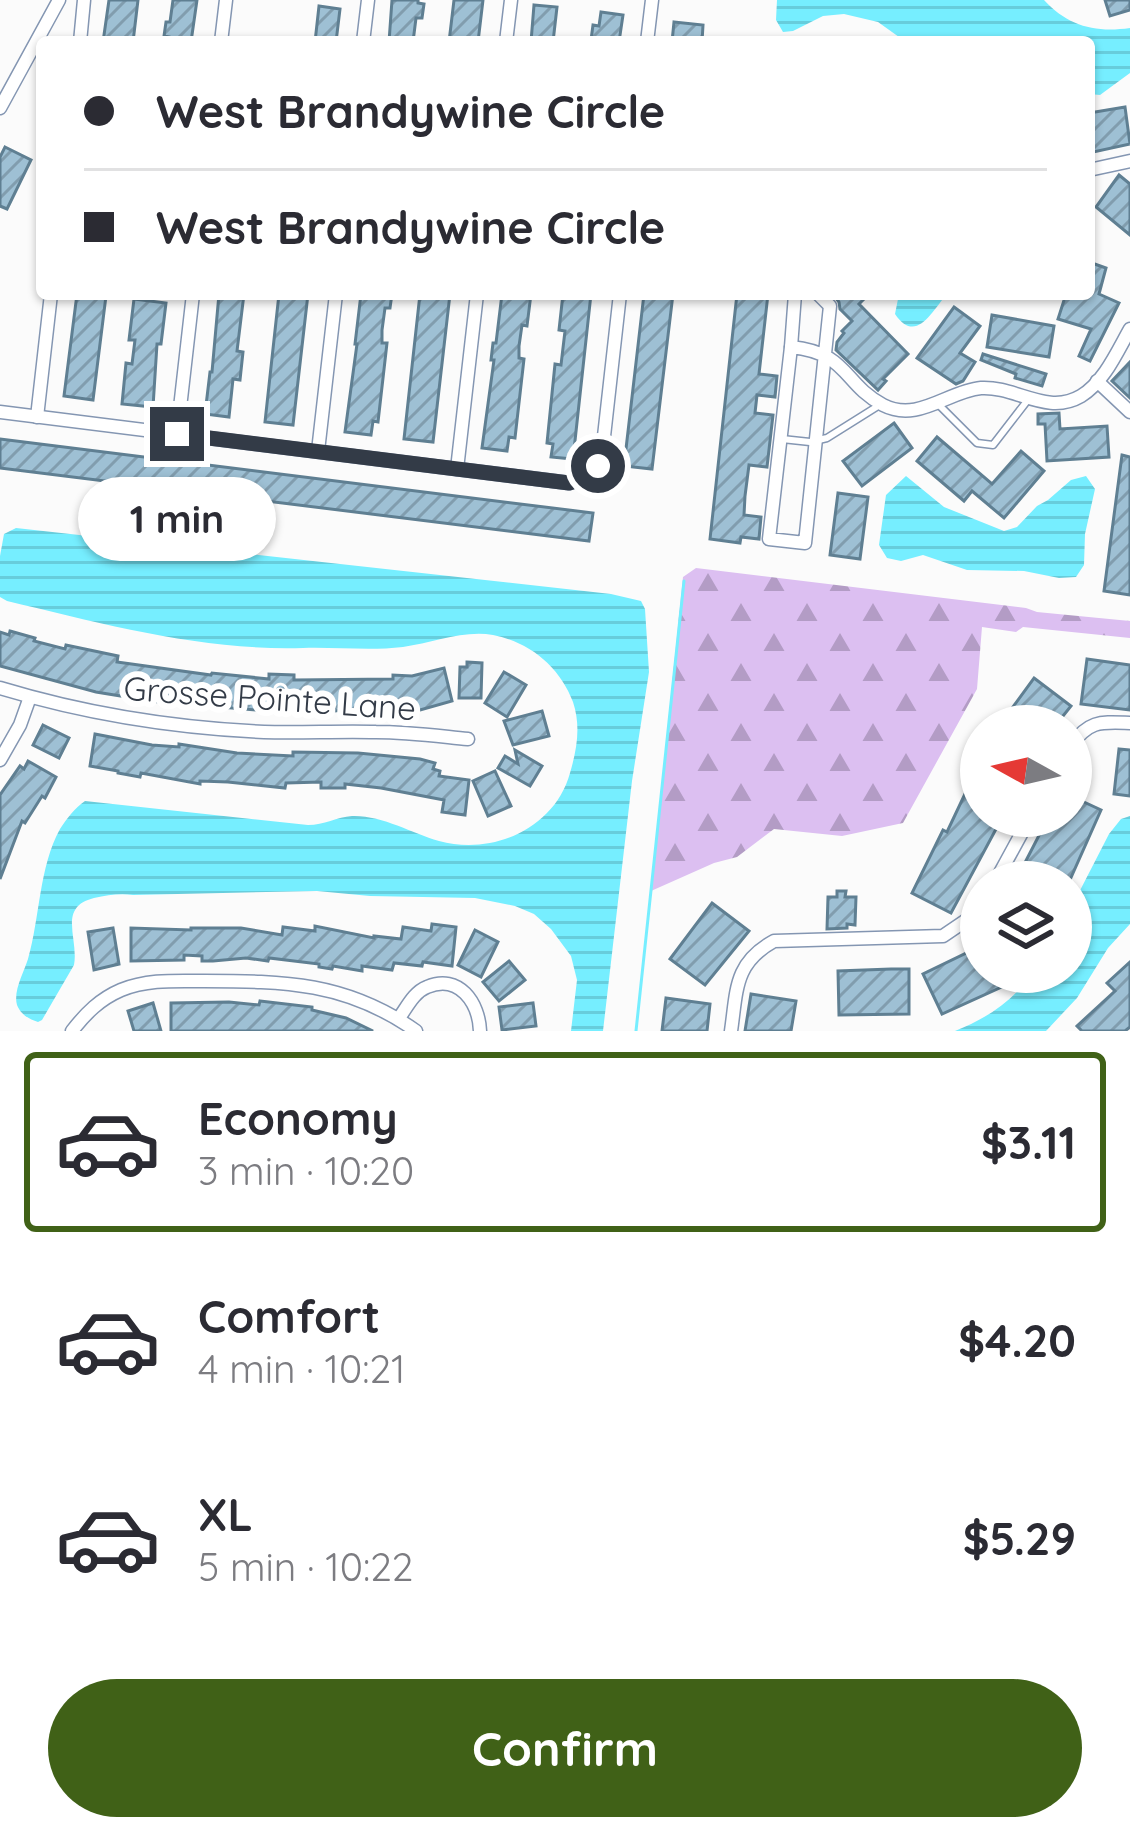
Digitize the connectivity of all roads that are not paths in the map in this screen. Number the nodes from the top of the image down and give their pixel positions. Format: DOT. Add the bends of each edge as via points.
graph roads {
  1 [pos="59,0"];
  2 [pos="84,0"];
  3 [pos="226,0"];
  4 [pos="368,0"];
  5 [pos="511,0"];
  6 [pos="652,0"];
  7 [pos="39,36"];
  8 [pos="81,36"];
  9 [pos="222,36"];
  10 [pos="364,36"];
  11 [pos="507,36"];
  12 [pos="648,36"];
  13 [pos="36,42"];
  14 [pos="0,108"];
  15 [pos="1130,161"];
  16 [pos="1095,169"];
  17 [pos="50,300"];
  18 [pos="192,300"];
  19 [pos="335,300"];
  20 [pos="476,300"];
  21 [pos="619,300"];
  22 [pos="795,300"];
  23 [pos="824,300"];
  24 [pos="1130,329"];
  25 [pos="791,347"];
  26 [pos="826,356"];
  27 [pos="1097,382"];
  28 [pos="1029,398"];
  29 [pos="938,403"];
  30 [pos="881,404"];
  31 [pos="0,412"];
  32 [pos="1130,412"];
  33 [pos="37,417"];
  34 [pos="177,434"];
  35 [pos="781,439"];
  36 [pos="817,441"];
  37 [pos="318,451"];
  38 [pos="457,469"];
  39 [pos="0,688"];
  40 [pos="30,697"];
  41 [pos="1130,723"];
  42 [pos="1092,726"];
  43 [pos="468,739"];
  44 [pos="0,760"];
  45 [pos="960,924"];
  46 [pos="399,1018"];
  47 [pos="72,1031"];
  48 [pos="416,1031"];
  49 [pos="480,1031"];
  50 [pos="731,1031"];
  1 -- 7 [label="street"];
  2 -- 8 [label="street"];
  3 -- 9 [label="street"];
  4 -- 10 [label="street"];
  5 -- 11 [label="street"];
  6 -- 12 [label="street"];
  13 -- 14 [label="street"];
  15 -- 16 [label="street"];
  17 -- 33 [label="street"];
  18 -- 34 [label="street"];
  19 -- 37 [label="street"];
  20 -- 38 [label="street"];
  21 -- 38 [label="street" via="602,454 591,476 569,483"];
  22 -- 25 [label="street"];
  23 -- 26 [label="street"];
  24 -- 27 [label="street"];
  25 -- 26 [label="street"];
  25 -- 35 [label="street"];
  26 -- 30 [label="street"];
  26 -- 36 [label="street"];
  27 -- 28 [label="street" via="1066,402"];
  27 -- 32 [label="street"];
  28 -- 29 [label="street" via="979,388"];
  28 -- 29 [label="lane" via="993,445 977,443"];
  29 -- 30 [label="street" via="913,410"];
  30 -- 36 [label="lane"];
  31 -- 33 [label="street"];
  33 -- 34 [label="street"];
  34 -- 37 [label="street"];
  35 -- 36 [label="lane"];
  35 -- 36 [label="street" via="769,538 805,543"];
  37 -- 38 [label="street"];
  39 -- 40 [label="street, Grosse Pointe Lane"];
  40 -- 43 [label="street, Grosse Pointe Lane" via="186,726"];
  40 -- 44 [label="street"];
  41 -- 42 [label="street"];
  45 -- 50 [label="street" via="943,936 774,941 744,964"];
  46 -- 47 [label="street" via="305,984 155,981 99,1002"];
  46 -- 48 [label="street"];
  46 -- 49 [label="street" via="422,989 446,985 472,998"];
}
